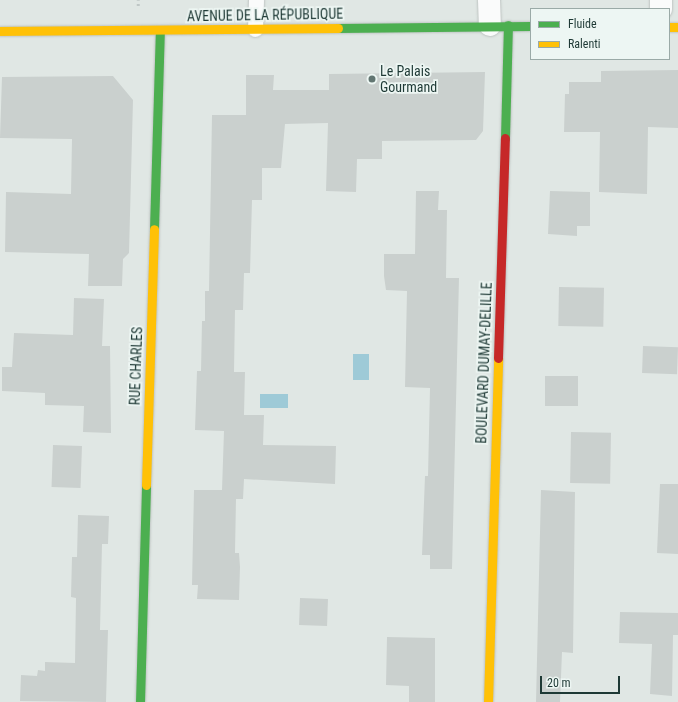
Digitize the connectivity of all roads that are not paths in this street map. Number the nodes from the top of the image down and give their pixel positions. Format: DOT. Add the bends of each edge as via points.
graph roads {
  1 [pos="256,0"];
  2 [pos="489,0"];
  3 [pos="499,25"];
  4 [pos="530,26"];
  5 [pos="255,29"];
  6 [pos="160,30"];
  7 [pos="0,31"];
  8 [pos="140,702"];
  9 [pos="488,702"];
  1 -- 5 [label="lane"];
  2 -- 3 [label="street"];
  3 -- 4 [label="street, AVENUE DE LA RÉPUBLIQUE"];
  3 -- 5 [label="street, AVENUE DE LA RÉPUBLIQUE"];
  3 -- 9 [label="street, BOULEVARD DUMAY-DELILLE"];
  5 -- 6 [label="street, AVENUE DE LA RÉPUBLIQUE"];
  6 -- 7 [label="street, AVENUE DE LA RÉPUBLIQUE"];
  6 -- 8 [label="street, RUE CHARLES"];
}
